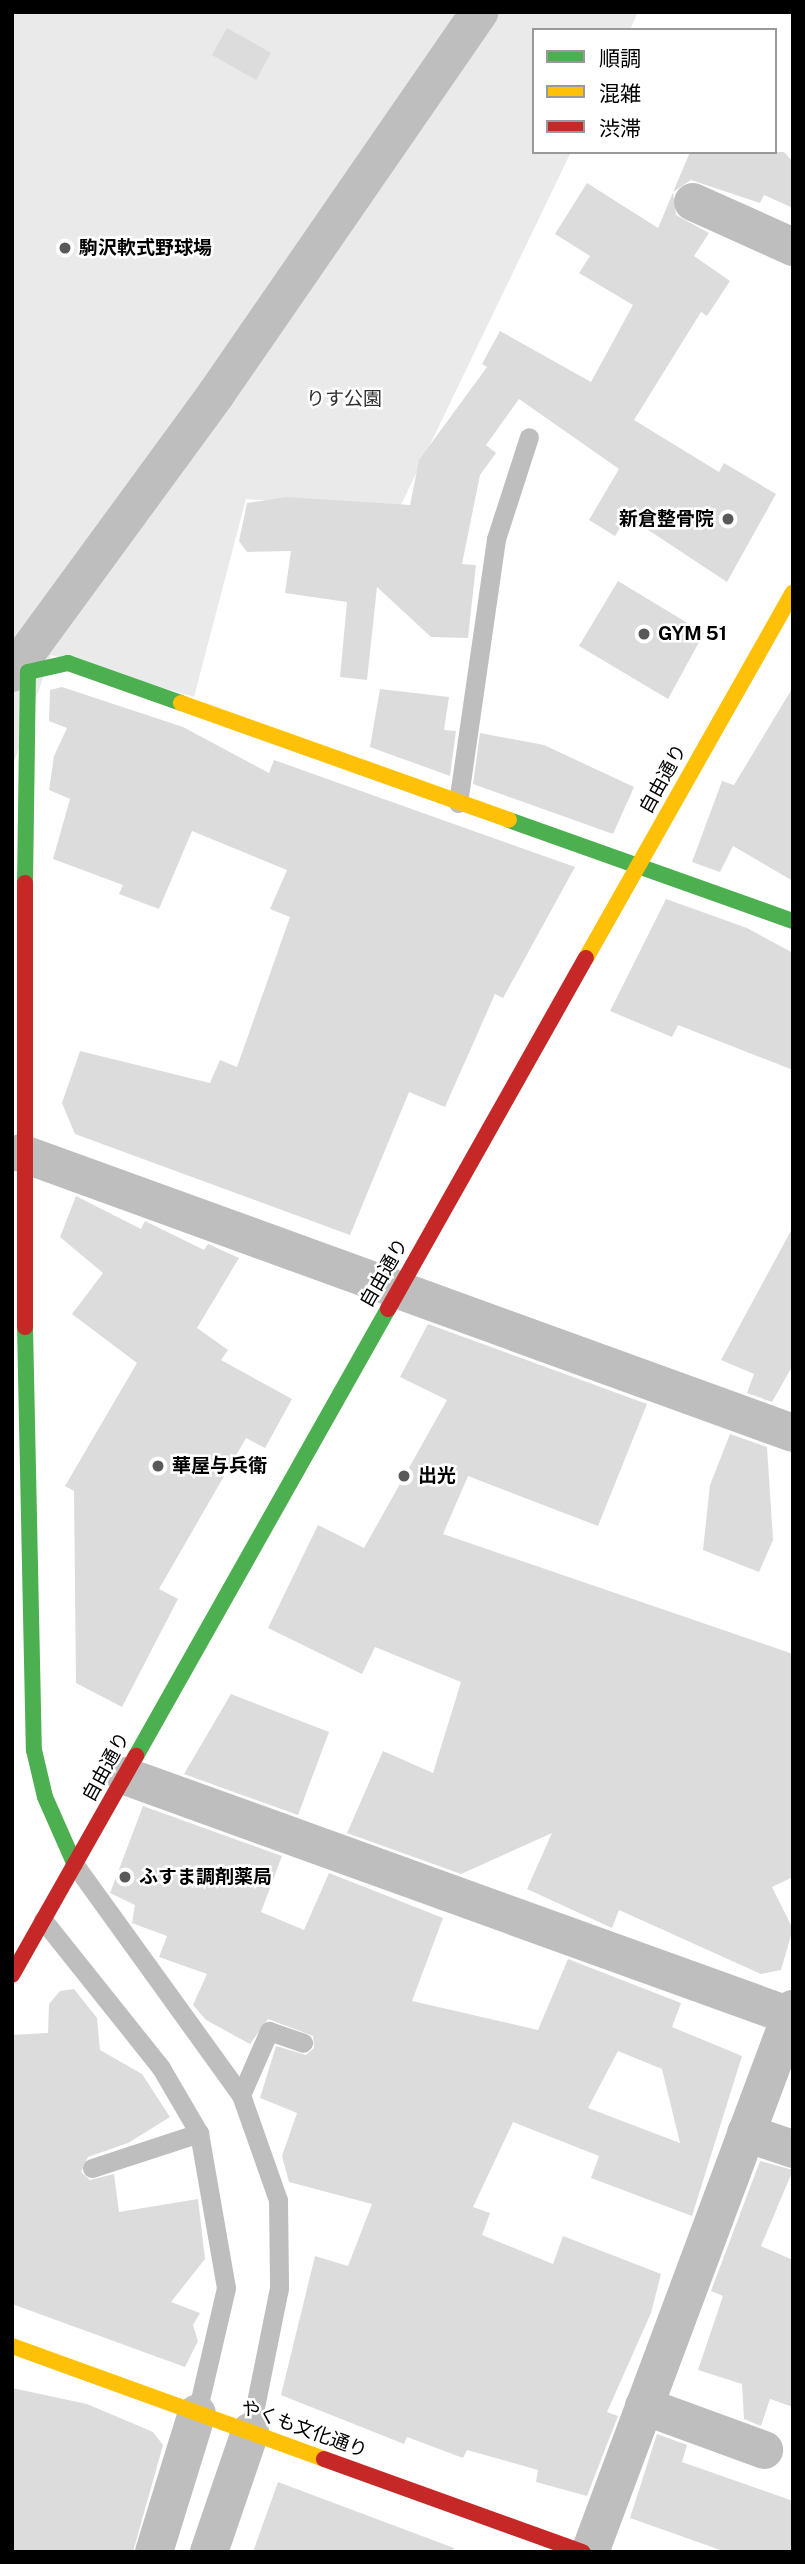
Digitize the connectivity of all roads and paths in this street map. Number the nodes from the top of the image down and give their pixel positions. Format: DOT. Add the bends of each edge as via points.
graph roads {
  1 [pos="480,12"];
  2 [pos="694,202"];
  3 [pos="793,247"];
  4 [pos="530,437"];
  5 [pos="793,592"];
  6 [pos="12,673"];
  7 [pos="458,803"];
  8 [pos="638,867"];
  9 [pos="19,906"];
  10 [pos="793,921"];
  11 [pos="21,1153"];
  12 [pos="399,1289"];
  13 [pos="793,1433"];
  14 [pos="125,1776"];
  15 [pos="75,1865"];
  16 [pos="43,1920"];
  17 [pos="12,1975"];
  18 [pos="792,2014"];
  19 [pos="303,2043"];
  20 [pos="241,2095"];
  21 [pos="199,2133"];
  22 [pos="746,2133"];
  23 [pos="793,2150"];
  24 [pos="92,2168"];
  25 [pos="12,2346"];
  26 [pos="644,2406"];
  27 [pos="197,2413"];
  28 [pos="250,2432"];
  29 [pos="764,2450"];
  30 [pos="154,2552"];
  31 [pos="209,2552"];
  32 [pos="583,2552"];
  33 [pos="590,2552"];
  1 -- 6 [label="street"];
  2 -- 3 [label="street"];
  4 -- 7 [label="lane" via="496,538"];
  5 -- 8 [label="street, 自由通り"];
  7 -- 8 [label="street"];
  7 -- 9 [label="street" via="68,663 39,665 24,684"];
  8 -- 10 [label="street"];
  8 -- 12 [label="street, 自由通り"];
  9 -- 11 [label="street"];
  11 -- 12 [label="street"];
  11 -- 15 [label="street" via="34,1750 45,1797"];
  12 -- 13 [label="street"];
  12 -- 14 [label="street, 自由通り"];
  14 -- 15 [label="street, 自由通り"];
  14 -- 18 [label="street"];
  15 -- 16 [label="street, 自由通り"];
  15 -- 20 [label="lane"];
  16 -- 17 [label="street, 自由通り"];
  16 -- 21 [label="lane" via="161,2068"];
  18 -- 22 [label="street"];
  19 -- 20 [label="lane" via="270,2031"];
  20 -- 28 [label="lane" via="278,2200 279,2288"];
  21 -- 24 [label="lane"];
  21 -- 27 [label="lane" via="226,2288"];
  22 -- 23 [label="street"];
  22 -- 26 [label="street"];
  25 -- 27 [label="street, やくも文化通り"];
  26 -- 29 [label="street"];
  26 -- 33 [label="street"];
  27 -- 28 [label="street, やくも文化通り"];
  27 -- 30 [label="street"];
  28 -- 31 [label="street"];
  28 -- 32 [label="street, やくも文化通り"];
}
